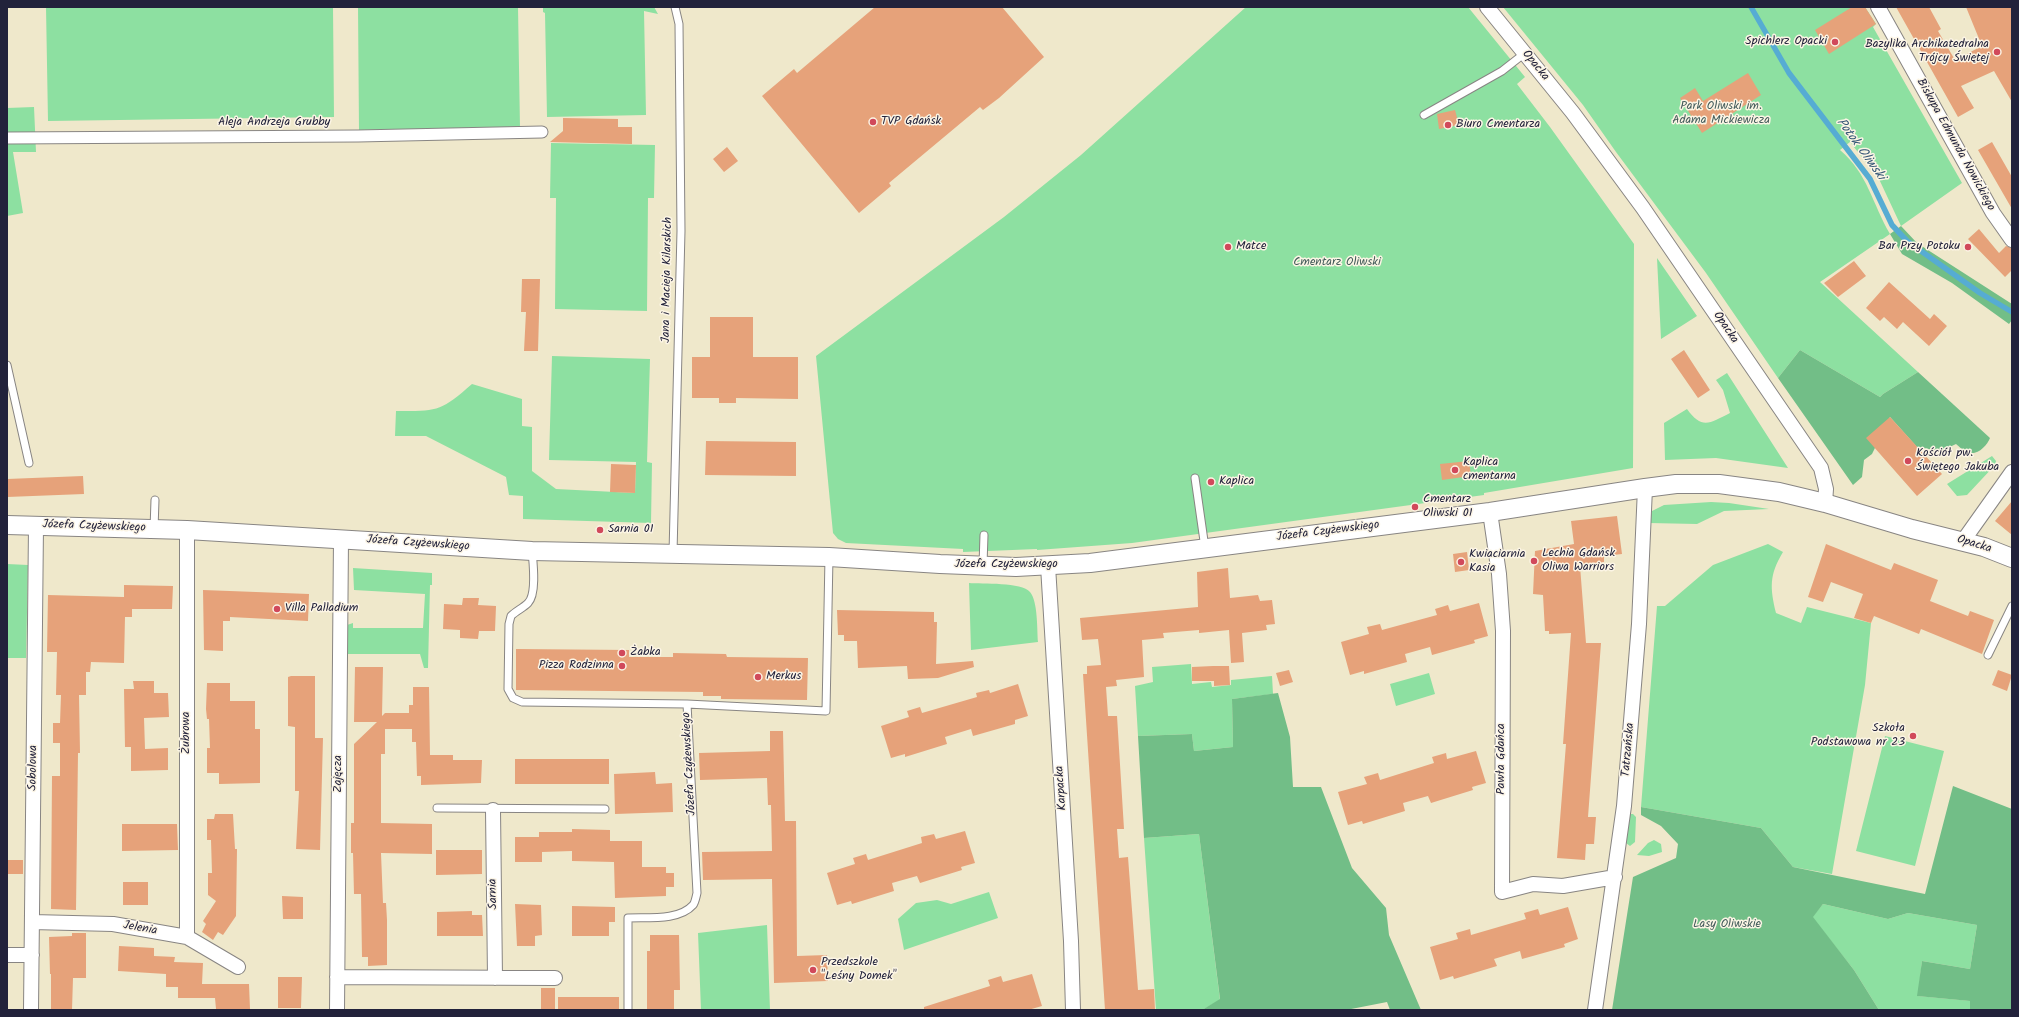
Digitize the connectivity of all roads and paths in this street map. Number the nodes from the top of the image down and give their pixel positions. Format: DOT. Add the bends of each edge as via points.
graph roads {
  1 [pos="675,7"];
  2 [pos="1487,7"];
  3 [pos="1878,7"];
  4 [pos="1525,54"];
  5 [pos="1424,115"];
  6 [pos="542,132"];
  7 [pos="7,138"];
  8 [pos="2012,240"];
  9 [pos="7,365"];
  10 [pos="29,463"];
  11 [pos="2012,472"];
  12 [pos="1195,478"];
  13 [pos="1645,488"];
  14 [pos="155,500"];
  15 [pos="1825,503"];
  16 [pos="1490,512"];
  17 [pos="7,525"];
  18 [pos="36,526"];
  19 [pos="154,529"];
  20 [pos="187,530"];
  21 [pos="984,535"];
  22 [pos="341,539"];
  23 [pos="1963,541"];
  24 [pos="1205,548"];
  25 [pos="532,551"];
  26 [pos="673,553"];
  27 [pos="829,557"];
  28 [pos="2012,558"];
  29 [pos="983,566"];
  30 [pos="1048,566"];
  31 [pos="2012,606"];
  32 [pos="1988,655"];
  33 [pos="687,704"];
  34 [pos="437,808"];
  35 [pos="605,809"];
  36 [pos="493,810"];
  37 [pos="1615,877"];
  38 [pos="32,922"];
  39 [pos="188,937"];
  40 [pos="7,955"];
  41 [pos="32,955"];
  42 [pos="238,967"];
  43 [pos="337,977"];
  44 [pos="495,978"];
  45 [pos="555,978"];
  46 [pos="31,1010"];
  47 [pos="337,1010"];
  48 [pos="628,1010"];
  49 [pos="1073,1010"];
  50 [pos="1595,1010"];
  1 -- 26 [label="lane, Jana i Macieja Kilarskich" via="679,24 681,231"];
  2 -- 4 [label="street, Opacka"];
  3 -- 8 [label="street, Biskupa Edmunda Nowickiego" via="1993,213"];
  4 -- 5 [label="lane" via="1502,71"];
  4 -- 15 [label="street, Opacka" via="1573,113 1657,228 1821,468 1826,489"];
  6 -- 7 [label="street, Aleja Andrzeja Grubby"];
  9 -- 10 [label="lane"];
  11 -- 23 [label="street"];
  12 -- 24 [label="lane"];
  13 -- 15 [label="street, Józefa Czyżewskiego" via="1676,484 1719,484 1779,492"];
  13 -- 16 [label="street, Józefa Czyżewskiego"];
  13 -- 37 [label="street, Tatrzańska" via="1639,624 1624,806"];
  14 -- 19 [label="lane"];
  15 -- 23 [label="street, Opacka"];
  16 -- 24 [label="street, Józefa Czyżewskiego"];
  16 -- 37 [label="street, Pawła Gdańca" via="1499,574 1503,632 1502,892 1533,884 1564,886"];
  17 -- 18 [label="street, Józefa Czyżewskiego"];
  18 -- 19 [label="street, Józefa Czyżewskiego"];
  18 -- 38 [label="street, Sobolowa"];
  19 -- 20 [label="street, Józefa Czyżewskiego"];
  20 -- 22 [label="street, Józefa Czyżewskiego"];
  20 -- 39 [label="street, Żubrowa"];
  21 -- 29 [label="lane"];
  22 -- 25 [label="street, Józefa Czyżewskiego"];
  22 -- 43 [label="street, Zajęcza"];
  23 -- 28 [label="street, Opacka"];
  24 -- 30 [label="street, Józefa Czyżewskiego"];
  25 -- 26 [label="street, Józefa Czyżewskiego"];
  25 -- 33 [label="lane" via="534,574 530,602 511,616 509,624 508,689 513,698 522,702"];
  26 -- 27 [label="street, Józefa Czyżewskiego"];
  27 -- 29 [label="street, Józefa Czyżewskiego"];
  27 -- 33 [label="lane, Józefa Czyżewskiego" via="826,711"];
  29 -- 30 [label="street, Józefa Czyżewskiego"];
  30 -- 49 [label="street, Karpacka" via="1071,934"];
  31 -- 32 [label="lane"];
  33 -- 48 [label="lane, Józefa Czyżewskiego" via="697,893 693,905 673,916 628,918"];
  34 -- 36 [label="lane"];
  35 -- 36 [label="lane"];
  36 -- 44 [label="street, Sarnia"];
  37 -- 50 [label="street, Tatrzańska"];
  38 -- 39 [label="street, Jelenia" via="113,924"];
  38 -- 41 [label="street, Sobolowa"];
  39 -- 42 [label="street, Jelenia"];
  40 -- 41 [label="street"];
  41 -- 46 [label="street, Sobolowa"];
  43 -- 44 [label="street"];
  43 -- 47 [label="street, Zajęcza"];
  44 -- 45 [label="street"];
}
